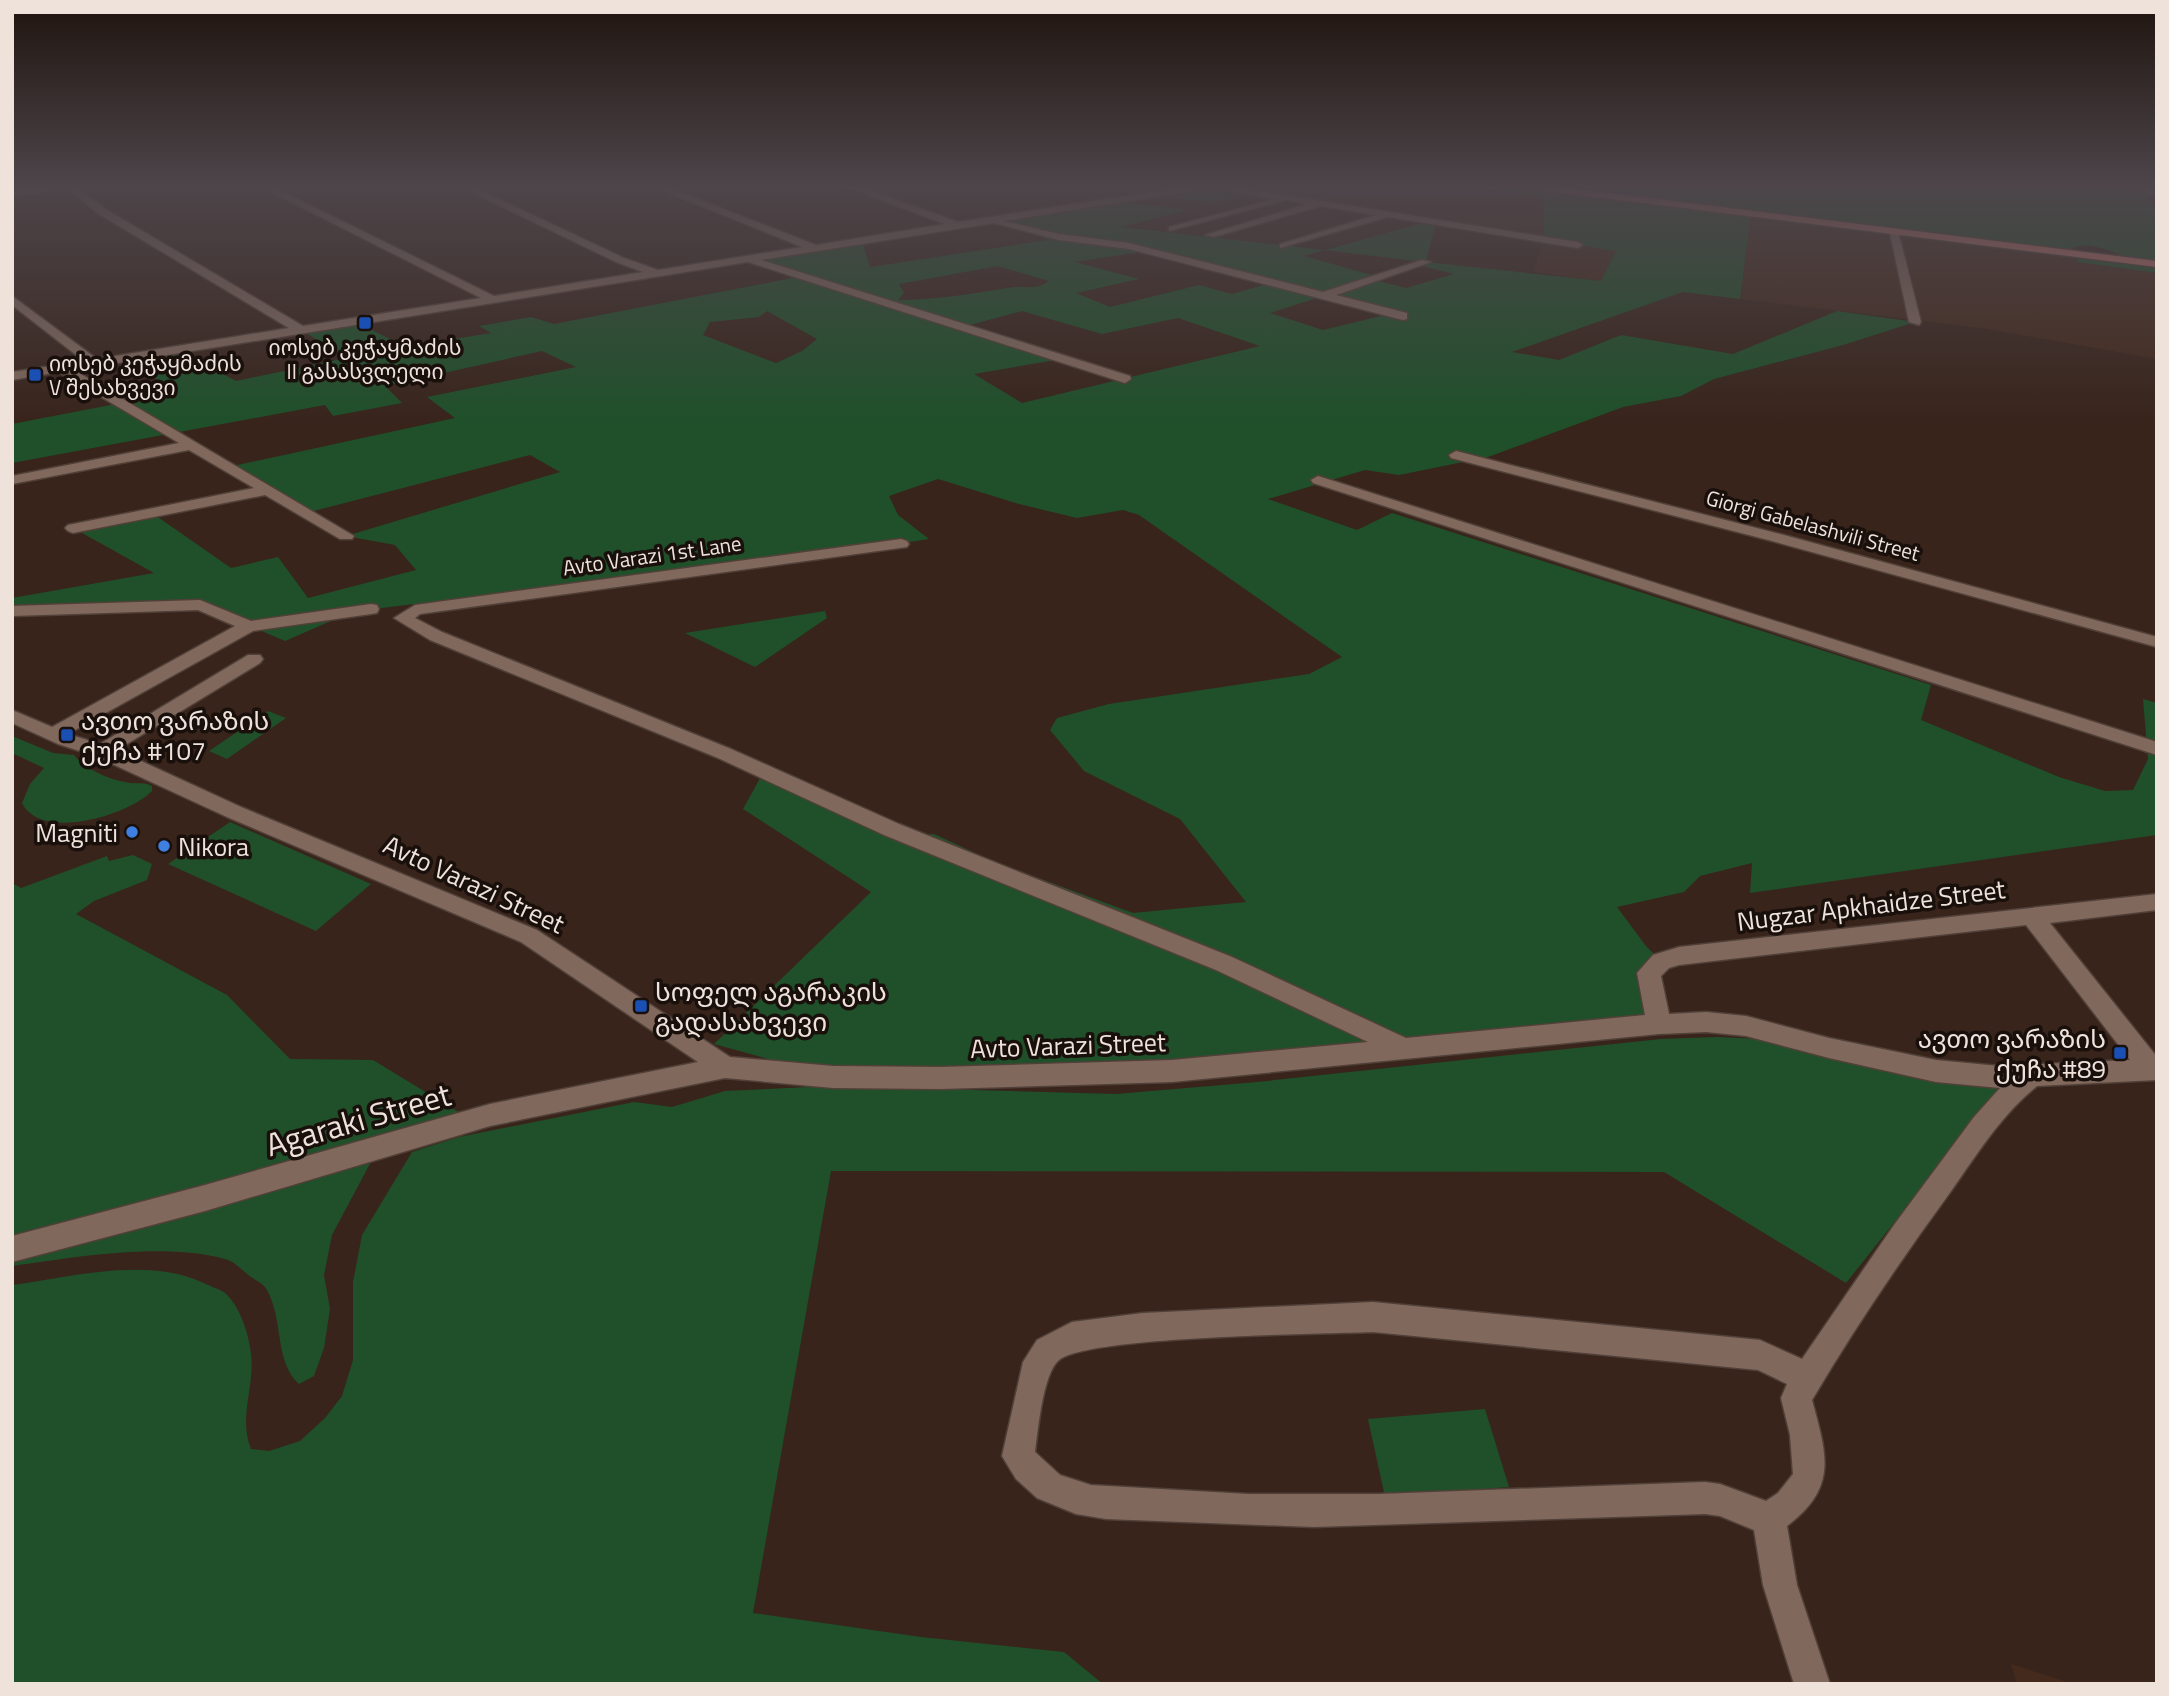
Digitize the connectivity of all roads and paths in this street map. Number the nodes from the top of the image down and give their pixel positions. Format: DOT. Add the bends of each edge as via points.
graph roads {
  1 [pos="190,264"];
  2 [pos="422,264"];
  3 [pos="631,264"];
  4 [pos="718,264"];
  5 [pos="765,264"];
  6 [pos="1199,264"];
  7 [pos="1419,264"];
  8 [pos="1901,264"];
  9 [pos="658,274"];
  10 [pos="1323,296"];
  11 [pos="12,299"];
  12 [pos="496,301"];
  13 [pos="1403,316"];
  14 [pos="1915,321"];
  15 [pos="301,330"];
  16 [pos="95,363"];
  17 [pos="61,368"];
  18 [pos="12,376"];
  19 [pos="1125,379"];
  20 [pos="191,445"];
  21 [pos="1456,456"];
  22 [pos="12,480"];
  23 [pos="1318,480"];
  24 [pos="267,490"];
  25 [pos="73,528"];
  26 [pos="346,537"];
  27 [pos="901,544"];
  28 [pos="372,609"];
  29 [pos="12,611"];
  30 [pos="249,626"];
  31 [pos="2157,642"];
  32 [pos="254,659"];
  33 [pos="12,716"];
  34 [pos="54,734"];
  35 [pos="2157,749"];
  36 [pos="102,751"];
  37 [pos="2157,902"];
  38 [pos="2031,915"];
  39 [pos="1659,1024"];
  40 [pos="1407,1050"];
  41 [pos="725,1067"];
  42 [pos="2154,1069"];
  43 [pos="2031,1076"];
  44 [pos="12,1249"];
  45 [pos="1808,1378"];
  46 [pos="1769,1519"];
  47 [pos="1812,1684"];
  1 -- 15 [label="street"];
  2 -- 12 [label="street"];
  3 -- 9 [label="street"];
  4 -- 9 [label="street"];
  5 -- 19 [label="street"];
  6 -- 10 [label="street"];
  7 -- 10 [label="street"];
  8 -- 14 [label="street"];
  9 -- 12 [label="street"];
  10 -- 13 [label="street"];
  11 -- 16 [label="street"];
  12 -- 15 [label="street"];
  15 -- 16 [label="street"];
  16 -- 17 [label="street"];
  17 -- 18 [label="street"];
  17 -- 20 [label="street"];
  20 -- 22 [label="street"];
  20 -- 24 [label="street"];
  21 -- 31 [label="street, Giorgi Gabelashvili Street"];
  23 -- 35 [label="street"];
  24 -- 25 [label="street"];
  24 -- 26 [label="street"];
  27 -- 40 [label="street, Avto Varazi 1st Lane" via="415,610 403,618 907,836 1254,975"];
  28 -- 30 [label="street"];
  29 -- 30 [label="street" via="200,605"];
  30 -- 34 [label="street"];
  32 -- 36 [label="street"];
  33 -- 34 [label="street, Avto Varazi Street"];
  34 -- 36 [label="street, Avto Varazi Street"];
  36 -- 41 [label="street, Avto Varazi Street" via="529,936"];
  37 -- 38 [label="street, Nugzar Apkhaidze Street"];
  38 -- 39 [label="street, Nugzar Apkhaidze Street" via="1661,961 1649,973"];
  38 -- 42 [label="street"];
  39 -- 40 [label="street, Avto Varazi Street"];
  39 -- 43 [label="street, Avto Varazi Street" via="1746,1026 1936,1071"];
  40 -- 41 [label="street, Avto Varazi Street" via="1171,1071 1013,1078 833,1077"];
  41 -- 44 [label="street, Agaraki Street" via="490,1115"];
  42 -- 43 [label="street, Avto Varazi Street"];
  43 -- 45 [label="street" via="2010,1091 1984,1124 1877,1272"];
  45 -- 46 [label="street" via="1796,1398 1806,1435 1810,1479"];
  45 -- 46 [label="street" via="1760,1355 1373,1317 1143,1328 1072,1337 1047,1350 1034,1373 1018,1456 1036,1479 1060,1493 1091,1500 1228,1510 1318,1510 1705,1498"];
  46 -- 47 [label="street" via="1780,1586"];
}
